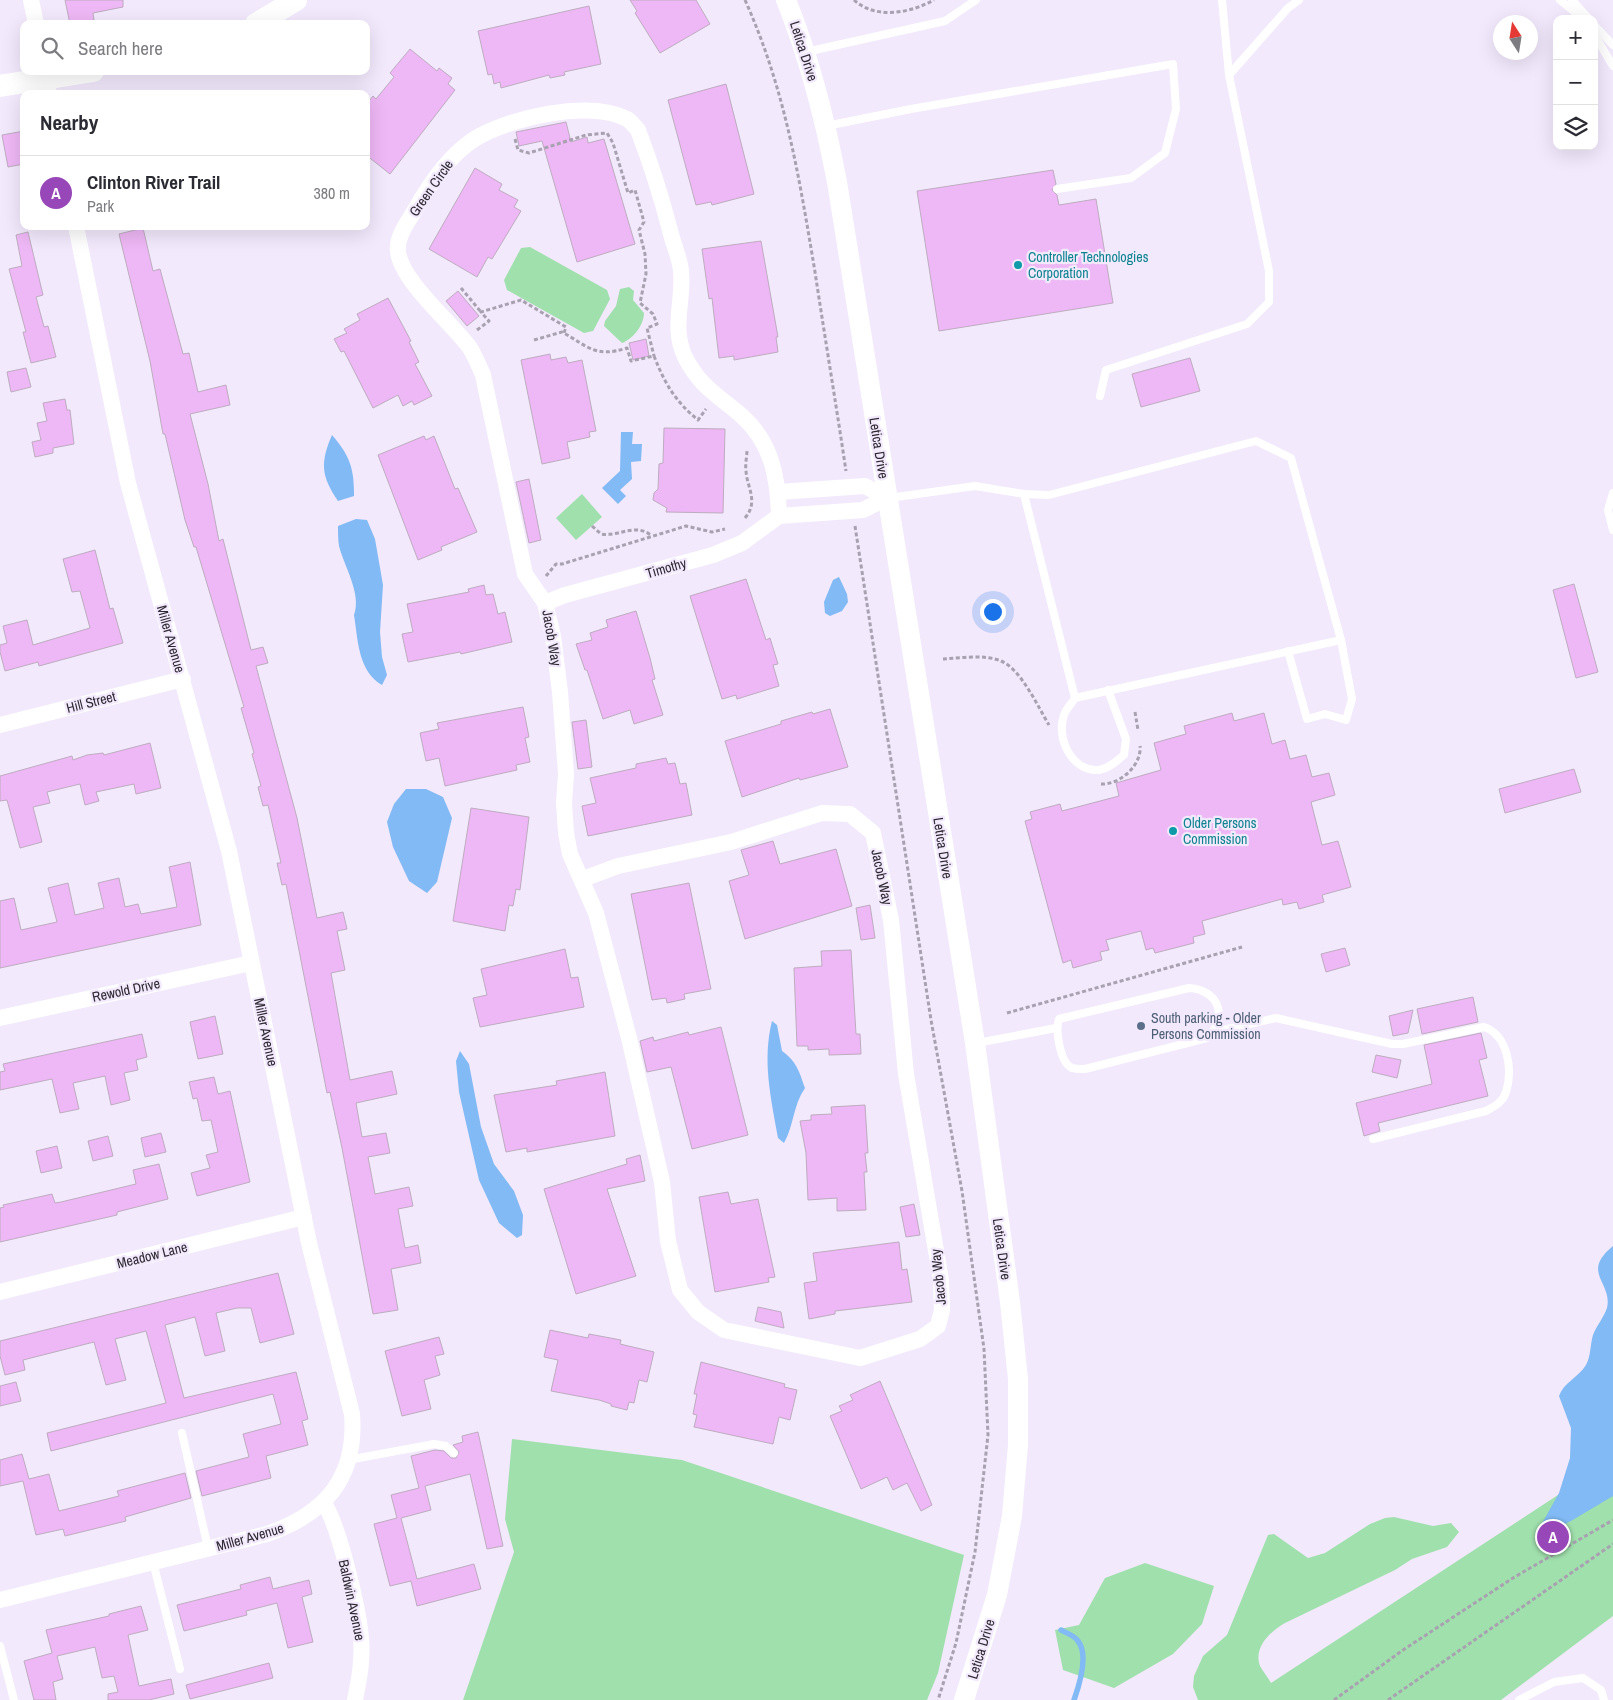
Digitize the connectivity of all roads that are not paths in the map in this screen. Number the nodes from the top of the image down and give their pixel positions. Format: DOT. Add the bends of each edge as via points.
graph roads {
  1 [pos="32,0"];
  2 [pos="296,0"];
  3 [pos="786,0"];
  4 [pos="976,0"];
  5 [pos="1222,0"];
  6 [pos="1299,0"];
  7 [pos="1560,0"];
  8 [pos="1572,0"];
  9 [pos="1578,15"];
  10 [pos="1585,15"];
  11 [pos="35,20"];
  12 [pos="263,20"];
  13 [pos="1598,29"];
  14 [pos="1598,41"];
  15 [pos="1613,45"];
  16 [pos="806,52"];
  17 [pos="1613,66"];
  18 [pos="75,75"];
  19 [pos="1229,75"];
  20 [pos="47,81"];
  21 [pos="0,86"];
  22 [pos="826,126"];
  23 [pos="1057,190"];
  24 [pos="77,230"];
  25 [pos="1100,396"];
  26 [pos="778,492"];
  27 [pos="1613,493"];
  28 [pos="1024,494"];
  29 [pos="887,498"];
  30 [pos="779,516"];
  31 [pos="1613,530"];
  32 [pos="541,597"];
  33 [pos="1341,640"];
  34 [pos="1288,651"];
  35 [pos="183,679"];
  36 [pos="1108,690"];
  37 [pos="1075,698"];
  38 [pos="0,725"];
  39 [pos="583,879"];
  40 [pos="251,963"];
  41 [pos="0,1018"];
  42 [pos="1056,1028"];
  43 [pos="1214,1032"];
  44 [pos="975,1043"];
  45 [pos="1373,1139"];
  46 [pos="304,1217"];
  47 [pos="0,1292"];
  48 [pos="182,1434"];
  49 [pos="454,1453"];
  50 [pos="348,1460"];
  51 [pos="324,1503"];
  52 [pos="208,1548"];
  53 [pos="153,1562"];
  54 [pos="0,1600"];
  55 [pos="0,1646"];
  56 [pos="180,1669"];
  57 [pos="14,1700"];
  58 [pos="356,1700"];
  59 [pos="964,1700"];
  60 [pos="1520,1700"];
  61 [pos="1604,1700"];
  1 -- 11 [label="street"];
  2 -- 12 [label="main road"];
  3 -- 16 [label="street, Letica Drive"];
  4 -- 16 [label="lane" via="945,21"];
  5 -- 19 [label="lane"];
  6 -- 19 [label="lane" via="1288,8"];
  7 -- 9 [label="lane"];
  8 -- 10 [label="lane"];
  13 -- 15 [label="lane"];
  14 -- 17 [label="lane"];
  16 -- 22 [label="street, Letica Drive"];
  18 -- 20 [label="main road"];
  19 -- 25 [label="lane" via="1269,271 1270,302 1247,324 1106,370"];
  20 -- 21 [label="main road"];
  22 -- 23 [label="lane" via="1173,64 1176,108 1165,153 1131,178"];
  22 -- 29 [label="street, Letica Drive"];
  24 -- 35 [label="street, Miller Avenue" via="128,483"];
  26 -- 29 [label="street" via="865,486"];
  26 -- 30 [label="street"];
  26 -- 32 [label="street, Green Circle" via="774,464 757,432 708,389 684,355 677,321 681,270 638,130 627,119 594,112 547,114 511,123 473,140 454,156 419,203 399,241 398,251 406,274 471,349 483,375 525,574"];
  27 -- 31 [label="lane" via="1608,510"];
  28 -- 29 [label="lane" via="974,486"];
  28 -- 33 [label="lane" via="1049,496 1256,440 1291,458"];
  28 -- 37 [label="lane"];
  29 -- 30 [label="street" via="863,510"];
  29 -- 44 [label="street, Letica Drive"];
  30 -- 32 [label="street, Timothy" via="742,543 713,555 565,595"];
  32 -- 39 [label="street, Jacob Way" via="553,636 560,692 566,774 566,833 570,854"];
  33 -- 34 [label="lane"];
  33 -- 34 [label="lane" via="1352,699 1346,720 1326,714 1307,719"];
  34 -- 36 [label="lane"];
  35 -- 38 [label="street, Hill Street"];
  35 -- 40 [label="street, Miller Avenue" via="229,851"];
  36 -- 37 [label="lane"];
  36 -- 37 [label="lane" via="1126,739 1124,755 1112,765 1098,770 1078,766 1068,753 1062,732 1064,714"];
  39 -- 39 [label="street, Jacob Way" via="596,913 629,1038 662,1182 668,1241 680,1290 698,1312 724,1330 860,1358 920,1339 938,1326 942,1310 941,1280 906,1074 891,920 873,832 850,814 822,812 731,842 618,866"];
  40 -- 41 [label="street, Rewold Drive"];
  40 -- 46 [label="street, Miller Avenue"];
  42 -- 43 [label="lane" via="1065,1062 1072,1068 1085,1069 1207,1038"];
  42 -- 43 [label="lane" via="1059,1019 1190,988 1203,989 1214,1000 1218,1020"];
  42 -- 44 [label="lane"];
  43 -- 45 [label="lane" via="1276,1018 1392,1044 1484,1027 1500,1036 1508,1060 1508,1076 1506,1093 1499,1104 1486,1111"];
  44 -- 59 [label="street, Letica Drive" via="1013,1331 1018,1379 1018,1445 1012,1516 997,1596"];
  46 -- 47 [label="street, Meadow Lane"];
  46 -- 50 [label="street, Miller Avenue" via="352,1414 353,1433"];
  48 -- 52 [label="lane"];
  49 -- 50 [label="lane" via="446,1446 434,1444"];
  50 -- 51 [label="street, Miller Avenue" via="343,1475"];
  51 -- 52 [label="street, Miller Avenue" via="289,1526"];
  51 -- 58 [label="street, Baldwin Avenue" via="334,1524 362,1638"];
  52 -- 53 [label="street, Miller Avenue"];
  53 -- 54 [label="street, Miller Avenue"];
  53 -- 56 [label="lane"];
  55 -- 57 [label="lane"];
  60 -- 61 [label="lane" via="1554,1682 1583,1678 1601,1690"];
}
